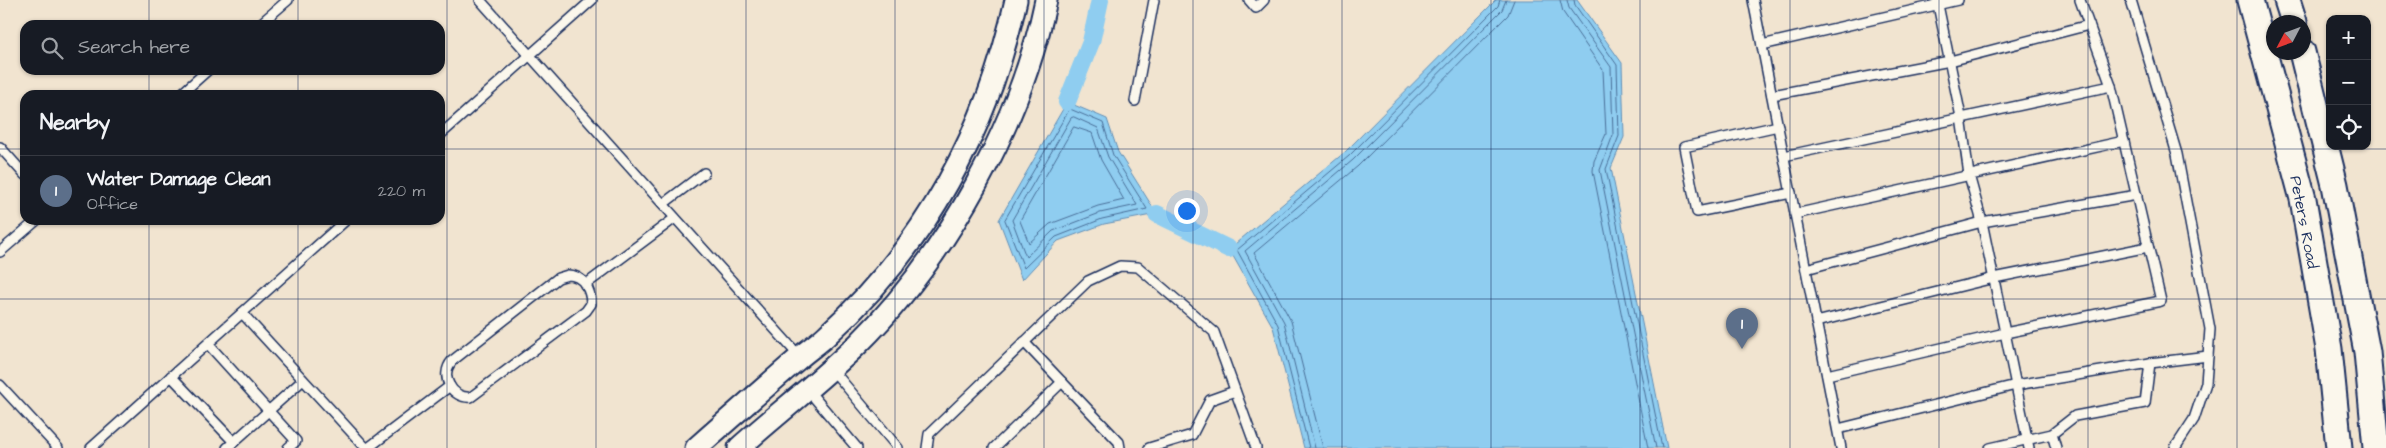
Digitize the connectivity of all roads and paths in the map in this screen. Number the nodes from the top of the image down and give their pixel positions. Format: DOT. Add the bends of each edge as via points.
graph roads {
  1 [pos="288,0"];
  2 [pos="480,0"];
  3 [pos="592,0"];
  4 [pos="1016,0"];
  5 [pos="1046,0"];
  6 [pos="1154,0"];
  7 [pos="1248,0"];
  8 [pos="1264,0"];
  9 [pos="1753,0"];
  10 [pos="1958,0"];
  11 [pos="2080,0"];
  12 [pos="2131,0"];
  13 [pos="2250,0"];
  14 [pos="2287,0"];
  15 [pos="1937,2"];
  16 [pos="2292,15"];
  17 [pos="265,20"];
  18 [pos="2089,25"];
  19 [pos="1762,45"];
  20 [pos="529,54"];
  21 [pos="2304,60"];
  22 [pos="1950,61"];
  23 [pos="202,75"];
  24 [pos="2111,86"];
  25 [pos="186,90"];
  26 [pos="1772,95"];
  27 [pos="1135,101"];
  28 [pos="1961,117"];
  29 [pos="1778,126"];
  30 [pos="445,130"];
  31 [pos="2124,141"];
  32 [pos="0,147"];
  33 [pos="1784,156"];
  34 [pos="20,169"];
  35 [pos="704,173"];
  36 [pos="1969,176"];
  37 [pos="1791,193"];
  38 [pos="2137,195"];
  39 [pos="663,204"];
  40 [pos="1795,214"];
  41 [pos="675,218"];
  42 [pos="1982,222"];
  43 [pos="31,225"];
  44 [pos="340,225"];
  45 [pos="2148,247"];
  46 [pos="0,252"];
  47 [pos="1806,269"];
  48 [pos="1994,278"];
  49 [pos="585,285"];
  50 [pos="242,314"];
  51 [pos="1816,322"];
  52 [pos="2005,333"];
  53 [pos="828,334"];
  54 [pos="1024,342"];
  55 [pos="208,344"];
  56 [pos="2208,356"];
  57 [pos="800,357"];
  58 [pos="2150,363"];
  59 [pos="831,368"];
  60 [pos="1827,375"];
  61 [pos="171,376"];
  62 [pos="303,380"];
  63 [pos="1062,382"];
  64 [pos="0,385"];
  65 [pos="2016,385"];
  66 [pos="450,386"];
  67 [pos="806,389"];
  68 [pos="1235,391"];
  69 [pos="269,411"];
  70 [pos="781,412"];
  71 [pos="1838,429"];
  72 [pos="2052,434"];
  73 [pos="2028,443"];
  74 [pos="299,444"];
  75 [pos="231,445"];
  76 [pos="58,448"];
  77 [pos="91,448"];
  78 [pos="288,448"];
  79 [pos="367,448"];
  80 [pos="696,448"];
  81 [pos="739,448"];
  82 [pos="857,448"];
  83 [pos="898,448"];
  84 [pos="927,448"];
  85 [pos="994,448"];
  86 [pos="1120,448"];
  87 [pos="1149,448"];
  88 [pos="1256,448"];
  89 [pos="1842,448"];
  90 [pos="1990,448"];
  91 [pos="2056,448"];
  92 [pos="2175,448"];
  93 [pos="2339,448"];
  94 [pos="2376,448"];
  1 -- 17 [label="lane"];
  2 -- 20 [label="lane"];
  3 -- 20 [label="lane"];
  4 -- 53 [label="street" via="1008,38 973,134 949,184 884,275"];
  5 -- 59 [label="street" via="1023,82 996,146 971,192 944,237 900,297 859,343"];
  6 -- 27 [label="lane"];
  7 -- 8 [label="lane" via="1256,8"];
  9 -- 19 [label="lane"];
  10 -- 15 [label="lane"];
  11 -- 18 [label="lane"];
  12 -- 56 [label="lane" via="2177,154 2210,329"];
  13 -- 93 [label="main road, Peters Road" via="2302,199 2328,349"];
  14 -- 16 [label="main road"];
  15 -- 19 [label="lane"];
  15 -- 22 [label="lane"];
  18 -- 22 [label="lane"];
  18 -- 24 [label="lane"];
  19 -- 26 [label="lane"];
  20 -- 30 [label="lane"];
  20 -- 39 [label="lane"];
  21 -- 94 [label="main road" via="2335,185 2367,352"];
  22 -- 26 [label="lane"];
  22 -- 28 [label="lane"];
  23 -- 25 [label="lane"];
  24 -- 28 [label="lane"];
  24 -- 31 [label="lane"];
  26 -- 29 [label="lane"];
  28 -- 33 [label="lane"];
  28 -- 36 [label="lane"];
  29 -- 33 [label="lane"];
  29 -- 37 [label="lane" via="1684,147 1697,212"];
  31 -- 36 [label="lane"];
  31 -- 38 [label="lane"];
  32 -- 34 [label="lane"];
  33 -- 37 [label="lane"];
  35 -- 39 [label="lane"];
  36 -- 40 [label="lane"];
  36 -- 42 [label="lane"];
  37 -- 40 [label="lane"];
  38 -- 42 [label="lane"];
  38 -- 45 [label="lane"];
  39 -- 41 [label="lane"];
  40 -- 47 [label="lane"];
  41 -- 49 [label="lane"];
  41 -- 57 [label="lane"];
  42 -- 47 [label="lane"];
  42 -- 48 [label="lane"];
  43 -- 46 [label="lane"];
  44 -- 50 [label="lane"];
  45 -- 48 [label="lane"];
  45 -- 52 [label="lane" via="2161,301"];
  47 -- 51 [label="lane"];
  48 -- 51 [label="lane"];
  48 -- 52 [label="lane"];
  49 -- 66 [label="lane" via="574,275 558,278 452,361 446,367"];
  49 -- 66 [label="lane" via="591,298 586,311 490,383 467,398"];
  50 -- 55 [label="lane"];
  50 -- 62 [label="lane"];
  51 -- 60 [label="lane"];
  52 -- 60 [label="lane"];
  52 -- 65 [label="lane"];
  53 -- 57 [label="street"];
  53 -- 67 [label="street"];
  54 -- 63 [label="lane"];
  54 -- 68 [label="lane" via="1088,281 1120,266 1138,267 1214,332"];
  54 -- 84 [label="lane" via="929,434"];
  55 -- 61 [label="lane"];
  55 -- 69 [label="lane"];
  56 -- 58 [label="lane"];
  56 -- 92 [label="lane" via="2206,383 2194,419"];
  57 -- 70 [label="street"];
  57 -- 80 [label="street"];
  58 -- 65 [label="lane"];
  58 -- 72 [label="lane" via="2145,404 2075,416"];
  59 -- 67 [label="street"];
  59 -- 83 [label="lane"];
  60 -- 71 [label="lane"];
  61 -- 75 [label="lane"];
  61 -- 77 [label="lane"];
  62 -- 69 [label="lane"];
  62 -- 79 [label="lane"];
  63 -- 85 [label="lane"];
  63 -- 86 [label="lane" via="1120,442"];
  64 -- 76 [label="lane"];
  65 -- 71 [label="lane"];
  65 -- 73 [label="lane"];
  66 -- 79 [label="lane"];
  67 -- 70 [label="street"];
  67 -- 82 [label="lane"];
  68 -- 87 [label="lane" via="1210,400 1192,435"];
  68 -- 88 [label="lane"];
  69 -- 74 [label="lane"];
  69 -- 75 [label="lane"];
  70 -- 81 [label="street"];
  71 -- 89 [label="lane"];
  72 -- 73 [label="lane"];
  72 -- 91 [label="lane"];
  73 -- 90 [label="lane"];
  74 -- 78 [label="lane"];
}
